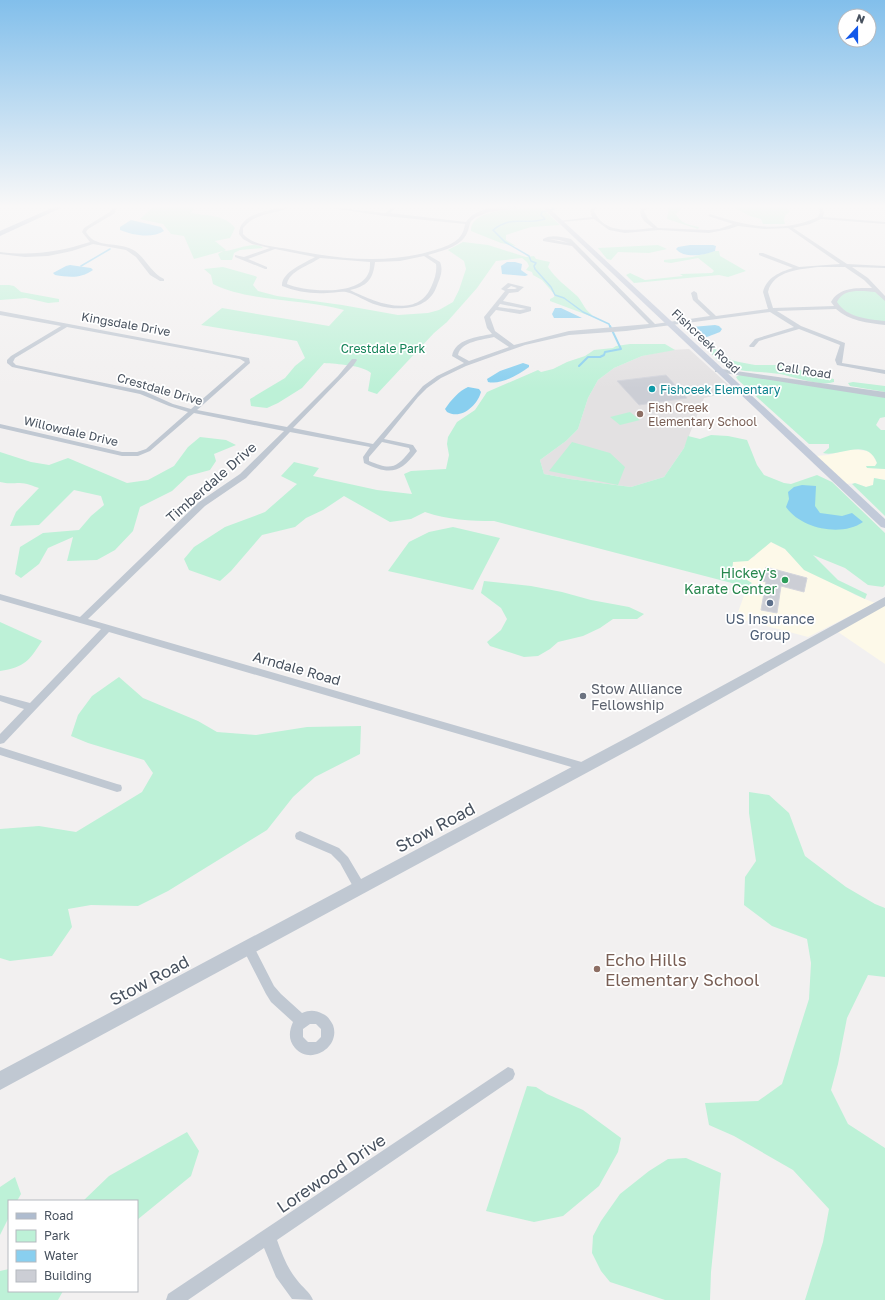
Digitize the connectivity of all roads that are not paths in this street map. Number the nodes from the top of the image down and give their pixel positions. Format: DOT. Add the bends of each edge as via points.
graph roads {
  1 [pos="146,268"];
  2 [pos="303,268"];
  3 [pos="371,268"];
  4 [pos="439,268"];
  5 [pos="597,268"];
  6 [pos="609,268"];
  7 [pos="796,268"];
  8 [pos="808,268"];
  9 [pos="850,268"];
  10 [pos="799,269"];
  11 [pos="162,280"];
  12 [pos="346,290"];
  13 [pos="876,290"];
  14 [pos="508,291"];
  15 [pos="694,293"];
  16 [pos="885,299"];
  17 [pos="499,302"];
  18 [pos="494,308"];
  19 [pos="836,308"];
  20 [pos="771,310"];
  21 [pos="0,313"];
  22 [pos="713,316"];
  23 [pos="666,321"];
  24 [pos="652,323"];
  25 [pos="885,323"];
  26 [pos="66,324"];
  27 [pos="799,327"];
  28 [pos="495,335"];
  29 [pos="752,346"];
  30 [pos="513,347"];
  31 [pos="354,360"];
  32 [pos="469,363"];
  33 [pos="718,370"];
  34 [pos="885,372"];
  35 [pos="885,395"];
  36 [pos="193,410"];
  37 [pos="0,426"];
  38 [pos="288,429"];
  39 [pos="380,440"];
  40 [pos="374,446"];
  41 [pos="885,525"];
  42 [pos="0,597"];
  43 [pos="885,601"];
  44 [pos="82,620"];
  45 [pos="108,628"];
  46 [pos="0,698"];
  47 [pos="31,707"];
  48 [pos="0,740"];
  49 [pos="0,751"];
  50 [pos="585,767"];
  51 [pos="117,788"];
  52 [pos="300,836"];
  53 [pos="360,888"];
  54 [pos="248,947"];
  55 [pos="302,1022"];
  56 [pos="508,1074"];
  57 [pos="0,1081"];
  58 [pos="268,1237"];
  59 [pos="174,1300"];
  60 [pos="305,1300"];
  1 -- 11 [label="street" via="154,277"];
  2 -- 12 [label="street" via="292,273 284,285 322,292"];
  3 -- 12 [label="street" via="369,278"];
  4 -- 12 [label="street" via="434,292 423,302 405,306 386,306"];
  5 -- 24 [label="street"];
  6 -- 23 [label="main road, Fishcreek Road"];
  7 -- 10 [label="street"];
  8 -- 10 [label="street"];
  9 -- 13 [label="street"];
  10 -- 20 [label="street" via="783,274 768,284 766,294"];
  13 -- 16 [label="street"];
  13 -- 19 [label="street" via="851,290 838,295 834,302"];
  14 -- 17 [label="street"];
  15 -- 22 [label="street" via="694,298"];
  17 -- 18 [label="street"];
  17 -- 18 [label="street" via="528,308 528,311"];
  18 -- 28 [label="street" via="487,317 488,328"];
  19 -- 20 [label="street"];
  19 -- 25 [label="street" via="858,318"];
  20 -- 22 [label="street"];
  20 -- 27 [label="street"];
  21 -- 26 [label="street, Kingsdale Drive"];
  22 -- 23 [label="street"];
  23 -- 24 [label="street"];
  23 -- 33 [label="main road, Fishcreek Road"];
  24 -- 30 [label="street" via="569,333"];
  26 -- 36 [label="street, Kingsdale Drive" via="247,360 246,365"];
  26 -- 36 [label="street, Crestdale Drive" via="13,357 10,363 14,366 142,392 171,405"];
  27 -- 29 [label="street" via="757,340"];
  27 -- 34 [label="street" via="844,345 838,362 846,366"];
  28 -- 30 [label="street"];
  28 -- 32 [label="street" via="466,342 458,347 455,356"];
  30 -- 32 [label="street"];
  31 -- 38 [label="street, Timberdale Drive"];
  32 -- 39 [label="street" via="439,377 425,387"];
  33 -- 35 [label="street, Call Road"];
  33 -- 41 [label="main road, Fishcreek Road"];
  36 -- 37 [label="street, Willowdale Drive" via="148,450 138,454 122,454"];
  36 -- 38 [label="street, Crestdale Drive"];
  38 -- 40 [label="street, Crestdale Drive"];
  38 -- 44 [label="street, Timberdale Drive" via="243,476 202,504"];
  39 -- 40 [label="street"];
  39 -- 40 [label="street" via="411,446 414,451 403,466 386,469 366,462 366,457"];
  42 -- 44 [label="street, Arndale Road"];
  43 -- 50 [label="street, Stow Road"];
  44 -- 45 [label="street, Arndale Road"];
  45 -- 47 [label="street"];
  45 -- 50 [label="street, Arndale Road"];
  46 -- 47 [label="street"];
  47 -- 48 [label="street"];
  49 -- 51 [label="street"];
  50 -- 53 [label="street, Stow Road"];
  52 -- 53 [label="street" via="334,851 344,860"];
  53 -- 54 [label="street, Stow Road"];
  54 -- 55 [label="street" via="270,990"];
  54 -- 57 [label="street, Stow Road"];
  56 -- 58 [label="street, Lorewood Drive"];
  58 -- 59 [label="street, Lorewood Drive"];
  58 -- 60 [label="street" via="289,1284"];
}
